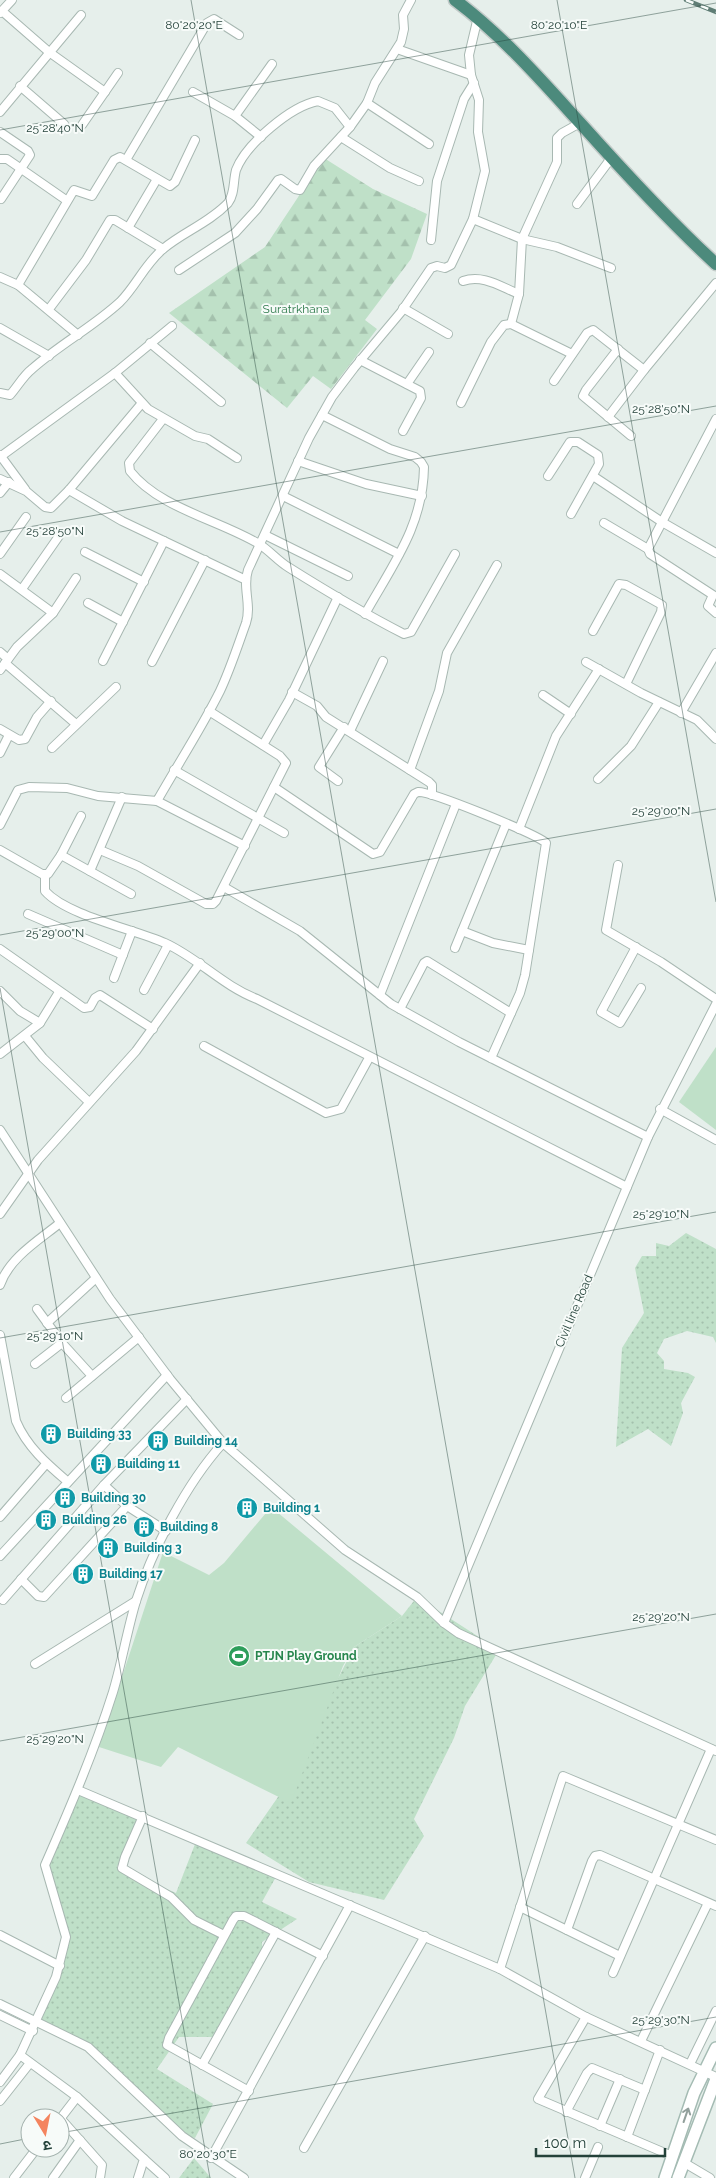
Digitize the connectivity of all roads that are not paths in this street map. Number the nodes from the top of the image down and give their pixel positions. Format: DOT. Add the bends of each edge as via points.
graph roads {
  1 [pos="12,0"];
  2 [pos="411,0"];
  3 [pos="455,0"];
  4 [pos="1,12"];
  5 [pos="81,15"];
  6 [pos="478,17"];
  7 [pos="239,35"];
  8 [pos="397,48"];
  9 [pos="49,52"];
  10 [pos="272,64"];
  11 [pos="118,73"];
  12 [pos="472,80"];
  13 [pos="20,86"];
  14 [pos="105,92"];
  15 [pos="193,92"];
  16 [pos="367,103"];
  17 [pos="0,112"];
  18 [pos="235,116"];
  19 [pos="64,124"];
  20 [pos="580,124"];
  21 [pos="82,125"];
  22 [pos="350,127"];
  23 [pos="0,132"];
  24 [pos="261,136"];
  25 [pos="341,137"];
  26 [pos="196,140"];
  27 [pos="429,144"];
  28 [pos="612,157"];
  29 [pos="0,159"];
  30 [pos="126,160"];
  31 [pos="22,169"];
  32 [pos="157,179"];
  33 [pos="419,181"];
  34 [pos="1,199"];
  35 [pos="66,200"];
  36 [pos="577,204"];
  37 [pos="473,219"];
  38 [pos="128,228"];
  39 [pos="522,239"];
  40 [pos="430,240"];
  41 [pos="163,249"];
  42 [pos="716,264"];
  43 [pos="611,268"];
  44 [pos="179,270"];
  45 [pos="0,277"];
  46 [pos="463,281"];
  47 [pos="716,283"];
  48 [pos="18,284"];
  49 [pos="519,294"];
  50 [pos="403,308"];
  51 [pos="49,309"];
  52 [pos="511,324"];
  53 [pos="172,326"];
  54 [pos="0,328"];
  55 [pos="448,334"];
  56 [pos="78,335"];
  57 [pos="150,343"];
  58 [pos="618,348"];
  59 [pos="429,352"];
  60 [pos="572,354"];
  61 [pos="49,356"];
  62 [pos="360,360"];
  63 [pos="644,370"];
  64 [pos="115,373"];
  65 [pos="554,380"];
  66 [pos="407,384"];
  67 [pos="0,393"];
  68 [pos="221,402"];
  69 [pos="461,403"];
  70 [pos="142,404"];
  71 [pos="322,415"];
  72 [pos="608,417"];
  73 [pos="163,419"];
  74 [pos="716,419"];
  75 [pos="403,431"];
  76 [pos="631,436"];
  77 [pos="0,456"];
  78 [pos="236,458"];
  79 [pos="298,461"];
  80 [pos="548,476"];
  81 [pos="594,476"];
  82 [pos="0,479"];
  83 [pos="9,482"];
  84 [pos="69,490"];
  85 [pos="26,491"];
  86 [pos="0,493"];
  87 [pos="283,496"];
  88 [pos="422,496"];
  89 [pos="571,514"];
  90 [pos="26,518"];
  91 [pos="662,522"];
  92 [pos="604,523"];
  93 [pos="265,534"];
  94 [pos="59,536"];
  95 [pos="164,541"];
  96 [pos="260,544"];
  97 [pos="648,549"];
  98 [pos="85,552"];
  99 [pos="716,553"];
  100 [pos="0,554"];
  101 [pos="399,554"];
  102 [pos="455,554"];
  103 [pos="205,560"];
  104 [pos="497,565"];
  105 [pos="0,574"];
  106 [pos="348,576"];
  107 [pos="76,578"];
  108 [pos="246,580"];
  109 [pos="144,582"];
  110 [pos="22,589"];
  111 [pos="714,592"];
  112 [pos="338,597"];
  113 [pos="88,603"];
  114 [pos="53,613"];
  115 [pos="716,613"];
  116 [pos="365,614"];
  117 [pos="123,622"];
  118 [pos="592,632"];
  119 [pos="0,652"];
  120 [pos="716,653"];
  121 [pos="103,661"];
  122 [pos="383,661"];
  123 [pos="152,662"];
  124 [pos="586,662"];
  125 [pos="3,665"];
  126 [pos="599,669"];
  127 [pos="626,684"];
  128 [pos="116,687"];
  129 [pos="292,692"];
  130 [pos="543,695"];
  131 [pos="50,701"];
  132 [pos="659,702"];
  133 [pos="209,711"];
  134 [pos="681,713"];
  135 [pos="571,714"];
  136 [pos="76,724"];
  137 [pos="0,729"];
  138 [pos="347,729"];
  139 [pos="9,734"];
  140 [pos="716,739"];
  141 [pos="263,745"];
  142 [pos="52,748"];
  143 [pos="0,753"];
  144 [pos="174,770"];
  145 [pos="410,770"];
  146 [pos="598,779"];
  147 [pos="338,782"];
  148 [pos="274,787"];
  149 [pos="432,795"];
  150 [pos="122,797"];
  151 [pos="157,801"];
  152 [pos="456,804"];
  153 [pos="81,816"];
  154 [pos="257,818"];
  155 [pos="506,824"];
  156 [pos="0,825"];
  157 [pos="519,829"];
  158 [pos="284,833"];
  159 [pos="245,846"];
  160 [pos="0,850"];
  161 [pos="100,850"];
  162 [pos="61,855"];
  163 [pos="618,866"];
  164 [pos="90,871"];
  165 [pos="45,875"];
  166 [pos="224,886"];
  167 [pos="131,894"];
  168 [pos="28,914"];
  169 [pos="462,930"];
  170 [pos="132,931"];
  171 [pos="168,945"];
  172 [pos="636,947"];
  173 [pos="455,948"];
  174 [pos="0,949"];
  175 [pos="529,950"];
  176 [pos="123,955"];
  177 [pos="200,963"];
  178 [pos="114,978"];
  179 [pos="641,988"];
  180 [pos="144,990"];
  181 [pos="0,991"];
  182 [pos="59,992"];
  183 [pos="380,995"];
  184 [pos="716,999"];
  185 [pos="716,1004"];
  186 [pos="400,1009"];
  187 [pos="511,1013"];
  188 [pos="40,1023"];
  189 [pos="153,1029"];
  190 [pos="25,1036"];
  191 [pos="204,1046"];
  192 [pos="0,1054"];
  193 [pos="369,1058"];
  194 [pos="491,1058"];
  195 [pos="90,1102"];
  196 [pos="660,1109"];
  197 [pos="0,1130"];
  198 [pos="648,1137"];
  199 [pos="716,1140"];
  200 [pos="28,1174"];
  201 [pos="627,1187"];
  202 [pos="0,1214"];
  203 [pos="60,1223"];
  204 [pos="96,1278"];
  205 [pos="0,1285"];
  206 [pos="37,1309"];
  207 [pos="47,1323"];
  208 [pos="0,1335"];
  209 [pos="139,1338"];
  210 [pos="62,1343"];
  211 [pos="35,1364"];
  212 [pos="168,1375"];
  213 [pos="92,1376"];
  214 [pos="66,1398"];
  215 [pos="187,1399"];
  216 [pos="223,1443"];
  217 [pos="46,1464"];
  218 [pos="68,1482"];
  219 [pos="104,1485"];
  220 [pos="127,1506"];
  221 [pos="0,1517"];
  222 [pos="166,1531"];
  223 [pos="0,1556"];
  224 [pos="21,1579"];
  225 [pos="3,1600"];
  226 [pos="136,1601"];
  227 [pos="444,1624"];
  228 [pos="35,1664"];
  229 [pos="713,1750"];
  230 [pos="78,1790"];
  231 [pos="143,1816"];
  232 [pos="679,1825"];
  233 [pos="716,1840"];
  234 [pos="655,1878"];
  235 [pos="712,1904"];
  236 [pos="350,1905"];
  237 [pos="520,1908"];
  238 [pos="567,1930"];
  239 [pos="276,1932"];
  240 [pos="0,1935"];
  241 [pos="224,1935"];
  242 [pos="426,1936"];
  243 [pos="323,1956"];
  244 [pos="620,1956"];
  245 [pos="60,1966"];
  246 [pos="500,1968"];
  247 [pos="613,1973"];
  248 [pos="0,2004"];
  249 [pos="716,2011"];
  250 [pos="0,2015"];
  251 [pos="586,2017"];
  252 [pos="37,2022"];
  253 [pos="33,2031"];
  254 [pos="641,2041"];
  255 [pos="716,2048"];
  256 [pos="660,2050"];
  257 [pos="20,2055"];
  258 [pos="30,2063"];
  259 [pos="690,2064"];
  260 [pos="202,2065"];
  261 [pos="704,2070"];
  262 [pos="716,2078"];
  263 [pos="620,2079"];
  264 [pos="0,2082"];
  265 [pos="645,2090"];
  266 [pos="249,2091"];
  267 [pos="77,2097"];
  268 [pos="0,2100"];
  269 [pos="68,2108"];
  270 [pos="566,2112"];
  271 [pos="600,2126"];
  272 [pos="70,2130"];
  273 [pos="628,2137"];
  274 [pos="80,2140"];
  275 [pos="598,2146"];
  276 [pos="304,2148"];
  277 [pos="672,2156"];
  278 [pos="30,2158"];
  279 [pos="212,2158"];
  280 [pos="144,2159"];
  281 [pos="683,2162"];
  282 [pos="18,2177"];
  283 [pos="53,2178"];
  284 [pos="100,2178"];
  285 [pos="138,2178"];
  286 [pos="165,2178"];
  287 [pos="244,2178"];
  288 [pos="585,2178"];
  289 [pos="665,2178"];
  290 [pos="678,2178"];
  291 [pos="710,2178"];
  1 -- 4 [label="street"];
  2 -- 8 [label="street" via="403,15 403,36"];
  3 -- 6 [label="highway"];
  4 -- 9 [label="street"];
  5 -- 9 [label="street"];
  6 -- 12 [label="street" via="470,44"];
  6 -- 20 [label="highway" via="520,56"];
  7 -- 30 [label="street" via="218,20 208,23"];
  8 -- 12 [label="street"];
  8 -- 16 [label="street" via="375,83"];
  9 -- 13 [label="street"];
  9 -- 14 [label="street"];
  10 -- 18 [label="street"];
  11 -- 14 [label="street"];
  12 -- 37 [label="street" via="479,100 478,132 485,171"];
  12 -- 40 [label="street" via="437,181"];
  13 -- 17 [label="street"];
  13 -- 19 [label="street"];
  14 -- 21 [label="street"];
  15 -- 18 [label="street"];
  16 -- 22 [label="street"];
  16 -- 27 [label="street"];
  18 -- 24 [label="street"];
  20 -- 28 [label="highway"];
  20 -- 39 [label="street" via="557,138 557,162"];
  22 -- 24 [label="street" via="335,108 318,101 299,108"];
  22 -- 25 [label="street"];
  23 -- 31 [label="street" via="30,153"];
  24 -- 41 [label="street" via="240,162 228,202 203,224"];
  25 -- 33 [label="street" via="399,174"];
  25 -- 44 [label="street" via="314,166 300,190 281,178 235,233"];
  26 -- 32 [label="street" via="173,184 167,185"];
  28 -- 36 [label="street"];
  28 -- 42 [label="highway" via="646,196"];
  29 -- 31 [label="street" via="4,158"];
  30 -- 32 [label="street"];
  30 -- 35 [label="street" via="120,157 114,160 92,196 76,190"];
  31 -- 34 [label="street"];
  31 -- 35 [label="street"];
  32 -- 38 [label="street"];
  35 -- 48 [label="street"];
  37 -- 39 [label="street"];
  37 -- 50 [label="street" via="451,265 431,268"];
  38 -- 41 [label="street"];
  38 -- 51 [label="street" via="115,220 108,222 86,260"];
  39 -- 43 [label="street" via="557,247"];
  39 -- 49 [label="street"];
  41 -- 56 [label="street" via="150,261 122,300"];
  45 -- 48 [label="street"];
  46 -- 49 [label="street" via="483,279"];
  47 -- 63 [label="street"];
  48 -- 51 [label="street"];
  49 -- 52 [label="street"];
  50 -- 55 [label="street"];
  50 -- 62 [label="street"];
  51 -- 56 [label="street"];
  52 -- 60 [label="street"];
  52 -- 69 [label="street" via="504,325 492,342"];
  53 -- 57 [label="street"];
  54 -- 61 [label="street"];
  56 -- 61 [label="street"];
  57 -- 64 [label="street"];
  57 -- 68 [label="street"];
  58 -- 60 [label="street" via="593,330 587,333"];
  58 -- 63 [label="street"];
  58 -- 72 [label="street" via="584,393 586,399"];
  59 -- 66 [label="street"];
  60 -- 65 [label="street"];
  61 -- 67 [label="street" via="23,377 10,395"];
  62 -- 66 [label="street"];
  62 -- 71 [label="street"];
  63 -- 72 [label="street"];
  64 -- 70 [label="street"];
  64 -- 77 [label="street"];
  66 -- 75 [label="street" via="422,394"];
  70 -- 73 [label="street"];
  70 -- 84 [label="street"];
  71 -- 79 [label="street"];
  71 -- 88 [label="street" via="422,462"];
  72 -- 76 [label="street"];
  73 -- 78 [label="street" via="199,438 208,439"];
  73 -- 96 [label="street" via="130,464 130,471 169,501"];
  74 -- 91 [label="street"];
  77 -- 85 [label="street"];
  79 -- 87 [label="street"];
  79 -- 88 [label="street" via="366,484"];
  80 -- 81 [label="street" via="566,446 573,441 598,455 599,464"];
  81 -- 89 [label="street"];
  81 -- 91 [label="street"];
  82 -- 83 [label="street"];
  83 -- 85 [label="street"];
  83 -- 86 [label="street"];
  84 -- 85 [label="street" via="48,508"];
  84 -- 95 [label="street"];
  87 -- 93 [label="street"];
  87 -- 101 [label="street"];
  88 -- 101 [label="street" via="414,526"];
  90 -- 100 [label="street"];
  91 -- 97 [label="street"];
  91 -- 99 [label="street"];
  92 -- 97 [label="street"];
  93 -- 96 [label="street"];
  93 -- 106 [label="street"];
  94 -- 110 [label="street"];
  95 -- 103 [label="street"];
  95 -- 109 [label="street"];
  96 -- 108 [label="street"];
  96 -- 112 [label="street" via="281,563"];
  97 -- 111 [label="street" via="650,554"];
  98 -- 109 [label="street"];
  101 -- 116 [label="street"];
  102 -- 116 [label="street" via="409,634"];
  103 -- 108 [label="street"];
  103 -- 123 [label="street"];
  104 -- 145 [label="street" via="447,653 439,691"];
  105 -- 110 [label="street"];
  107 -- 114 [label="street"];
  108 -- 133 [label="street" via="246,622 221,689"];
  109 -- 117 [label="street"];
  110 -- 114 [label="street"];
  111 -- 115 [label="street" via="708,606"];
  112 -- 116 [label="street"];
  112 -- 129 [label="street"];
  113 -- 117 [label="street"];
  114 -- 125 [label="street"];
  117 -- 121 [label="street"];
  118 -- 127 [label="street" via="619,584 662,606"];
  119 -- 125 [label="street"];
  120 -- 134 [label="street"];
  122 -- 138 [label="street"];
  124 -- 126 [label="street"];
  125 -- 131 [label="street"];
  126 -- 127 [label="street"];
  126 -- 135 [label="street"];
  127 -- 132 [label="street"];
  128 -- 136 [label="street"];
  129 -- 138 [label="street"];
  129 -- 141 [label="street"];
  130 -- 135 [label="street"];
  131 -- 136 [label="street"];
  131 -- 139 [label="street" via="25,739 19,740"];
  132 -- 134 [label="street"];
  132 -- 146 [label="street" via="631,746"];
  133 -- 141 [label="street"];
  133 -- 144 [label="street"];
  134 -- 140 [label="street" via="697,720"];
  135 -- 157 [label="street" via="550,750"];
  136 -- 142 [label="street"];
  137 -- 139 [label="street"];
  138 -- 145 [label="street"];
  138 -- 147 [label="street" via="319,767"];
  139 -- 143 [label="street"];
  141 -- 148 [label="street" via="286,763"];
  144 -- 151 [label="street"];
  144 -- 154 [label="street"];
  145 -- 149 [label="street" via="432,785"];
  148 -- 149 [label="street" via="373,854 380,852 414,794 422,791"];
  148 -- 154 [label="street"];
  149 -- 152 [label="street"];
  150 -- 151 [label="street"];
  150 -- 156 [label="street" via="98,796 67,788 23,788 14,797"];
  150 -- 161 [label="street"];
  151 -- 159 [label="street"];
  152 -- 155 [label="street"];
  152 -- 183 [label="street"];
  153 -- 162 [label="street"];
  154 -- 158 [label="street"];
  154 -- 159 [label="street"];
  155 -- 157 [label="street"];
  155 -- 169 [label="street"];
  157 -- 175 [label="street" via="546,843"];
  159 -- 166 [label="street"];
  160 -- 165 [label="street"];
  161 -- 164 [label="street"];
  161 -- 166 [label="street" via="138,866 206,904 216,901"];
  162 -- 164 [label="street"];
  162 -- 165 [label="street"];
  163 -- 172 [label="street" via="606,930"];
  164 -- 167 [label="street"];
  165 -- 170 [label="street" via="44,887 48,894 89,916"];
  166 -- 183 [label="street" via="300,931"];
  168 -- 176 [label="street"];
  169 -- 173 [label="street"];
  169 -- 175 [label="street" via="493,943"];
  170 -- 171 [label="street"];
  170 -- 176 [label="street"];
  171 -- 177 [label="street"];
  171 -- 180 [label="street"];
  172 -- 179 [label="street" via="601,1012 620,1023"];
  172 -- 184 [label="street"];
  174 -- 182 [label="street"];
  175 -- 187 [label="street" via="520,993"];
  176 -- 178 [label="street"];
  177 -- 189 [label="street"];
  177 -- 193 [label="street" via="232,989"];
  181 -- 188 [label="street"];
  182 -- 188 [label="street"];
  182 -- 189 [label="street" via="87,1009 97,996 102,996"];
  183 -- 186 [label="street"];
  185 -- 196 [label="street, Civil line Road"];
  186 -- 187 [label="street" via="428,961"];
  186 -- 194 [label="street"];
  187 -- 194 [label="street"];
  188 -- 190 [label="street"];
  189 -- 195 [label="street"];
  190 -- 192 [label="street"];
  190 -- 195 [label="street" via="43,1058"];
  191 -- 193 [label="street" via="326,1113 341,1109"];
  193 -- 201 [label="street"];
  194 -- 198 [label="street"];
  195 -- 200 [label="street"];
  196 -- 198 [label="street, Civil line Road"];
  196 -- 199 [label="street"];
  197 -- 200 [label="street"];
  198 -- 201 [label="street, Civil line Road"];
  200 -- 202 [label="street"];
  200 -- 203 [label="street"];
  201 -- 227 [label="street, Civil line Road"];
  203 -- 204 [label="street"];
  203 -- 205 [label="street" via="19,1257"];
  204 -- 207 [label="street"];
  204 -- 209 [label="street"];
  206 -- 207 [label="street"];
  207 -- 210 [label="street"];
  208 -- 217 [label="street" via="16,1421 21,1434"];
  209 -- 212 [label="street"];
  209 -- 213 [label="street"];
  210 -- 211 [label="street"];
  210 -- 213 [label="street"];
  212 -- 215 [label="street"];
  212 -- 218 [label="street"];
  213 -- 214 [label="street"];
  215 -- 216 [label="street"];
  215 -- 219 [label="street"];
  216 -- 222 [label="street" via="198,1475"];
  216 -- 227 [label="street" via="345,1550 417,1597"];
  217 -- 218 [label="street"];
  217 -- 221 [label="street"];
  218 -- 223 [label="street"];
  219 -- 220 [label="street"];
  219 -- 224 [label="street"];
  220 -- 222 [label="street"];
  220 -- 224 [label="street" via="44,1596 38,1596"];
  222 -- 226 [label="street"];
  224 -- 225 [label="street"];
  226 -- 228 [label="street"];
  226 -- 230 [label="street" via="113,1693"];
  227 -- 229 [label="street" via="458,1634"];
  229 -- 232 [label="street"];
  230 -- 231 [label="street"];
  230 -- 245 [label="street" via="45,1865 66,1936"];
  231 -- 236 [label="street"];
  231 -- 241 [label="street" via="122,1868 171,1897 194,1920"];
  232 -- 233 [label="street"];
  232 -- 234 [label="street"];
  232 -- 237 [label="street" via="563,1776"];
  234 -- 235 [label="street"];
  234 -- 238 [label="street" via="605,1856 595,1856"];
  234 -- 244 [label="street"];
  235 -- 254 [label="street"];
  236 -- 242 [label="street"];
  236 -- 243 [label="street"];
  237 -- 238 [label="street"];
  237 -- 246 [label="street"];
  238 -- 244 [label="street"];
  239 -- 241 [label="street" via="240,1916 233,1920"];
  239 -- 243 [label="street"];
  239 -- 260 [label="street"];
  240 -- 245 [label="street"];
  241 -- 260 [label="street" via="167,2042 169,2048"];
  242 -- 246 [label="street"];
  242 -- 276 [label="street"];
  243 -- 266 [label="street"];
  244 -- 247 [label="street"];
  245 -- 252 [label="street"];
  246 -- 251 [label="street"];
  248 -- 252 [label="street"];
  249 -- 259 [label="street"];
  250 -- 253 [label="street"];
  251 -- 254 [label="street"];
  251 -- 270 [label="street" via="538,2096 540,2101"];
  252 -- 253 [label="street"];
  252 -- 279 [label="street" via="88,2047 182,2136"];
  253 -- 257 [label="street"];
  254 -- 256 [label="street"];
  255 -- 261 [label="main road"];
  256 -- 259 [label="street"];
  256 -- 265 [label="street"];
  257 -- 258 [label="street"];
  257 -- 264 [label="street"];
  258 -- 267 [label="street"];
  258 -- 268 [label="street"];
  259 -- 261 [label="street"];
  260 -- 266 [label="street"];
  261 -- 262 [label="street"];
  277 -- 261 [label="main road, one-way"];
  262 -- 281 [label="main road"];
  263 -- 265 [label="street"];
  263 -- 270 [label="street" via="595,2068 589,2069"];
  263 -- 271 [label="street"];
  265 -- 273 [label="street"];
  266 -- 279 [label="street"];
  267 -- 269 [label="street"];
  267 -- 280 [label="street"];
  270 -- 271 [label="street"];
  271 -- 273 [label="street"];
  272 -- 274 [label="street"];
  273 -- 277 [label="street"];
  274 -- 283 [label="street"];
  274 -- 284 [label="street" via="102,2165"];
  275 -- 288 [label="street"];
  277 -- 289 [label="main road"];
  278 -- 282 [label="street"];
  279 -- 287 [label="street"];
  280 -- 285 [label="street"];
  280 -- 286 [label="street"];
  281 -- 290 [label="main road"];
  281 -- 291 [label="street"];
}
